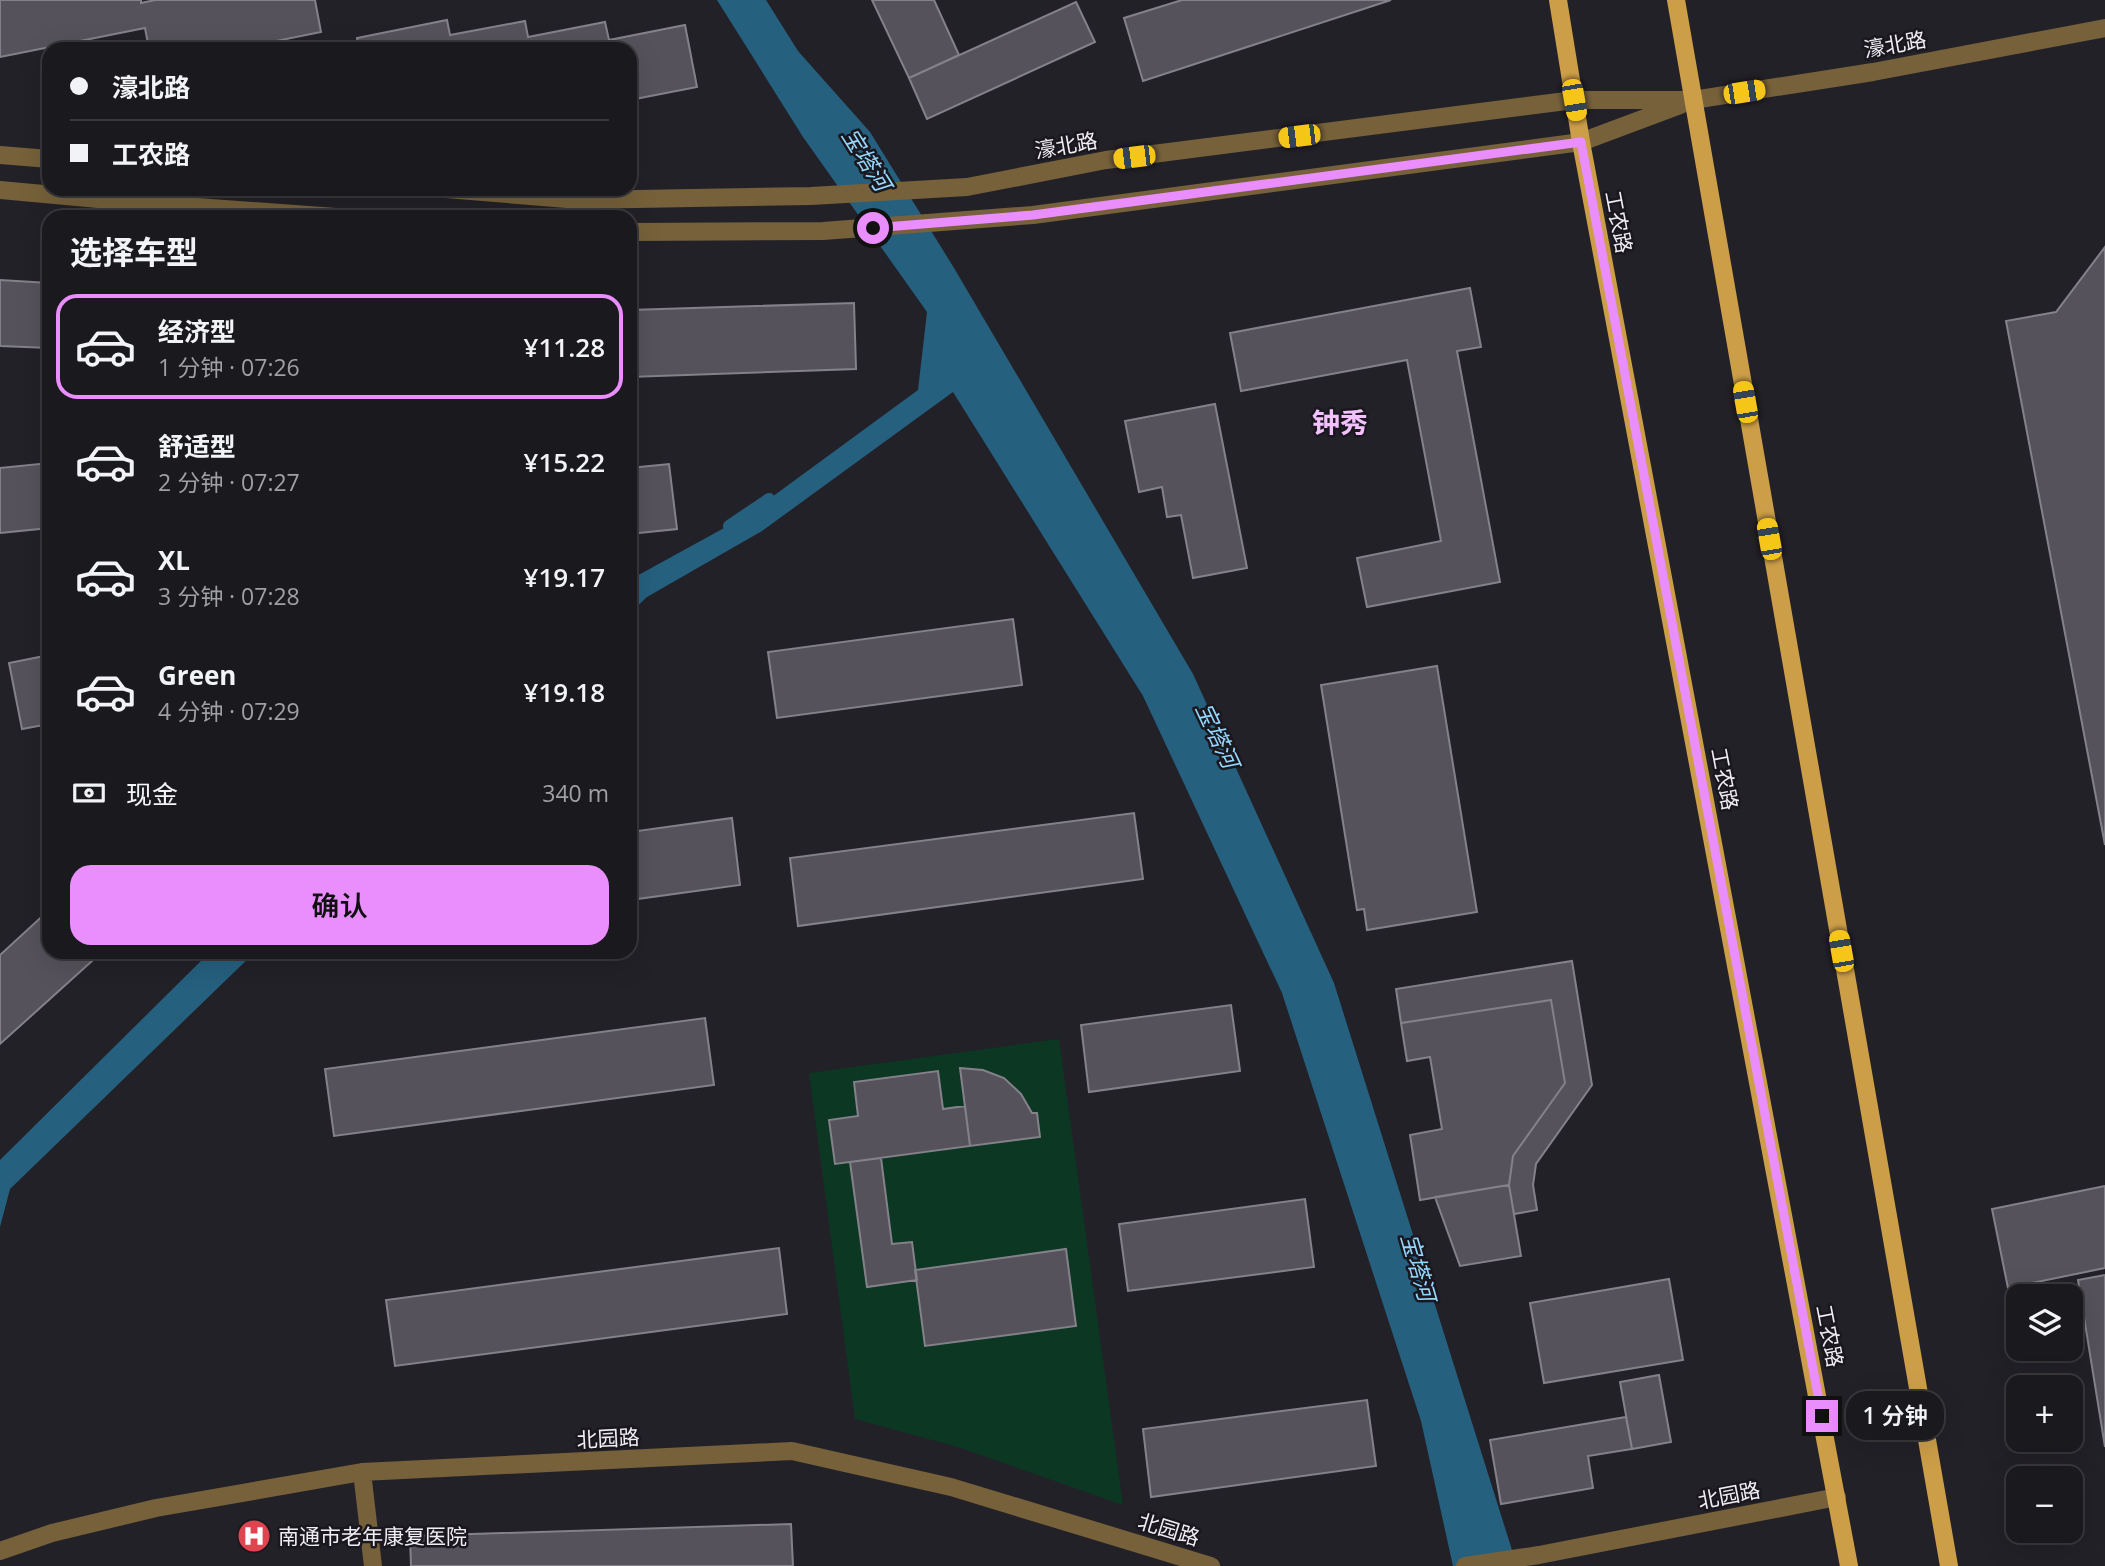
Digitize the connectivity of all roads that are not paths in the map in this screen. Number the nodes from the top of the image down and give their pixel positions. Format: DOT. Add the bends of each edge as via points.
graph roads {
  1 [pos="1558,0"];
  2 [pos="1676,0"];
  3 [pos="2105,28"];
  4 [pos="1574,100"];
  5 [pos="1693,100"];
  6 [pos="1581,142"];
  7 [pos="0,155"];
  8 [pos="42,158"];
  9 [pos="0,190"];
  10 [pos="42,194"];
  11 [pos="61,196"];
  12 [pos="531,196"];
  13 [pos="232,210"];
  14 [pos="637,232"];
  15 [pos="362,1472"];
  16 [pos="1837,1497"];
  17 [pos="0,1550"];
  18 [pos="373,1566"];
  19 [pos="1211,1566"];
  20 [pos="1465,1566"];
  21 [pos="1849,1566"];
  22 [pos="1949,1566"];
  1 -- 4 [label="main road, 工农路"];
  2 -- 5 [label="main road"];
  3 -- 5 [label="street, 濠北路"];
  4 -- 5 [label="street, 濠北路"];
  4 -- 6 [label="main road, 工农路"];
  4 -- 12 [label="street, 濠北路" via="1107,160 967,187 811,196 579,200"];
  5 -- 6 [label="street, 濠北路"];
  5 -- 22 [label="main road"];
  6 -- 14 [label="street, 濠北路" via="1033,215 823,231"];
  6 -- 16 [label="main road, 工农路"];
  7 -- 8 [label="street"];
  9 -- 10 [label="street"];
  11 -- 13 [label="street"];
  15 -- 17 [label="street, 北园路" via="156,1508"];
  15 -- 18 [label="street"];
  15 -- 19 [label="street, 北园路" via="792,1451 951,1487"];
  16 -- 20 [label="street, 北园路"];
  16 -- 21 [label="main road, 工农路"];
}
